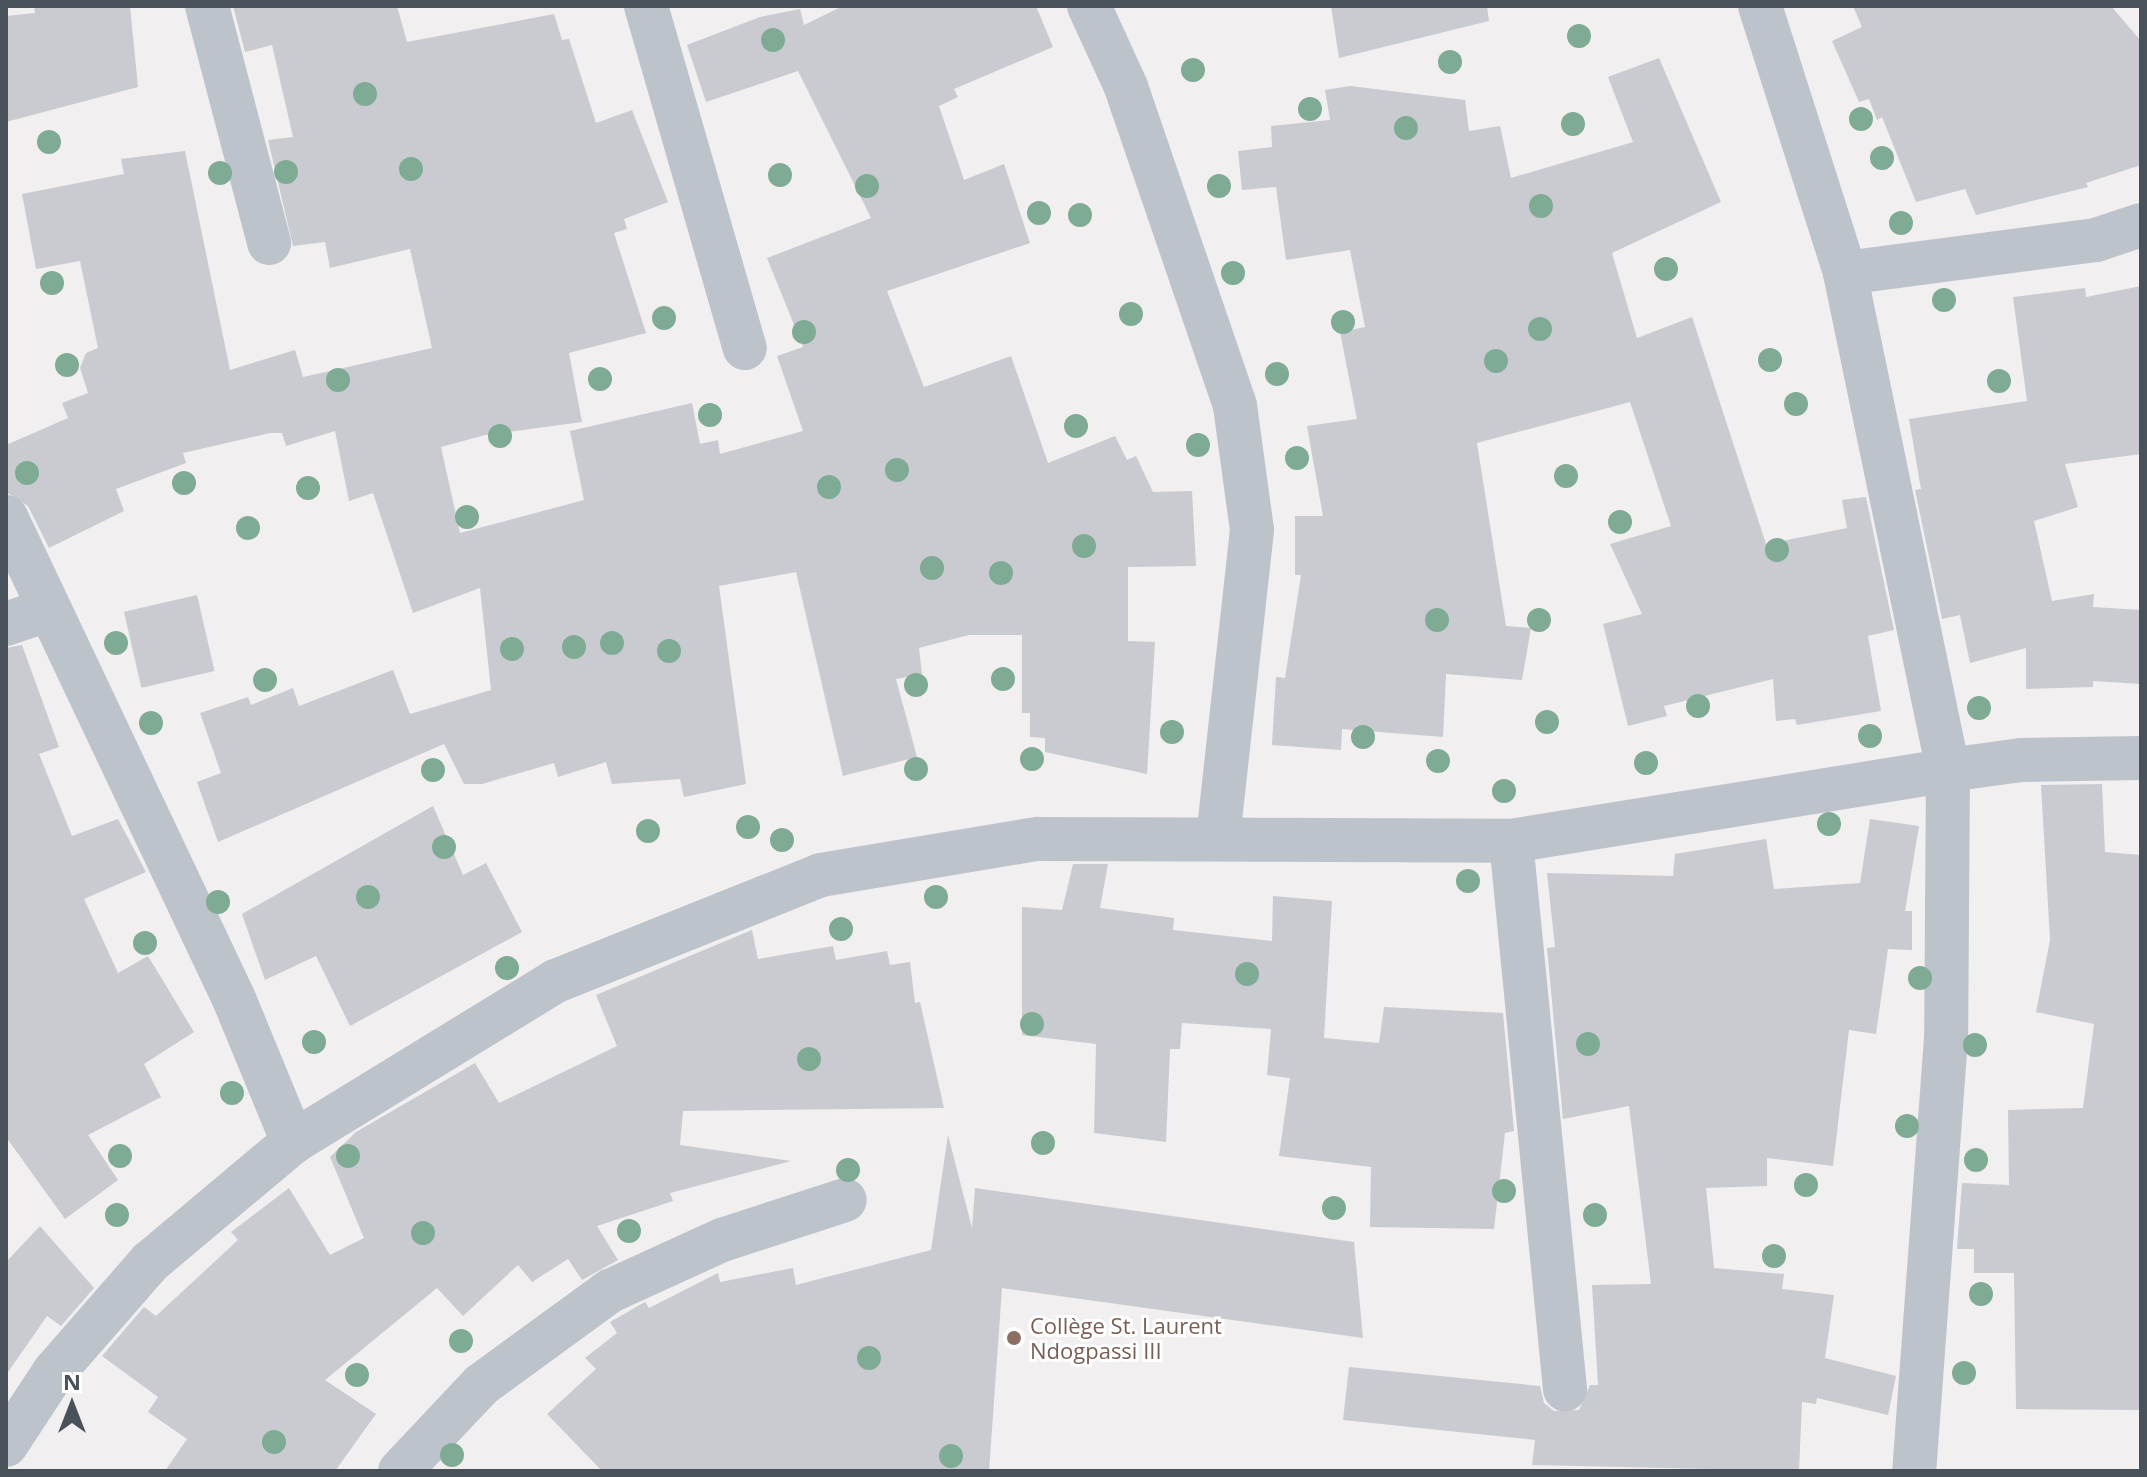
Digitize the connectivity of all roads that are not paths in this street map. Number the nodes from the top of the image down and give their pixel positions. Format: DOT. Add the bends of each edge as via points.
graph roads {
  1 [pos="207,6"];
  2 [pos="646,6"];
  3 [pos="1089,6"];
  4 [pos="1760,6"];
  5 [pos="2141,225"];
  6 [pos="269,243"];
  7 [pos="1845,273"];
  8 [pos="745,348"];
  9 [pos="6,517"];
  10 [pos="47,610"];
  11 [pos="6,624"];
  12 [pos="2141,758"];
  13 [pos="1948,770"];
  14 [pos="1218,836"];
  15 [pos="1511,841"];
  16 [pos="293,1142"];
  17 [pos="845,1200"];
  18 [pos="1565,1389"];
  19 [pos="6,1445"];
  20 [pos="400,1471"];
  21 [pos="1914,1471"];
  1 -- 6 [label="street"];
  2 -- 8 [label="street"];
  3 -- 14 [label="street" via="1126,87 1235,406 1252,530"];
  4 -- 7 [label="street"];
  5 -- 7 [label="street" via="2096,240"];
  7 -- 13 [label="street"];
  9 -- 10 [label="street"];
  10 -- 11 [label="street"];
  10 -- 16 [label="street" via="234,999"];
  12 -- 13 [label="street" via="2021,760"];
  13 -- 15 [label="street"];
  13 -- 21 [label="street" via="1946,1038"];
  14 -- 15 [label="street"];
  14 -- 16 [label="street" via="1037,839 821,875 556,981"];
  15 -- 18 [label="street"];
  16 -- 19 [label="street" via="150,1262 54,1372"];
  17 -- 20 [label="street" via="722,1240 610,1291 481,1385"];
}
